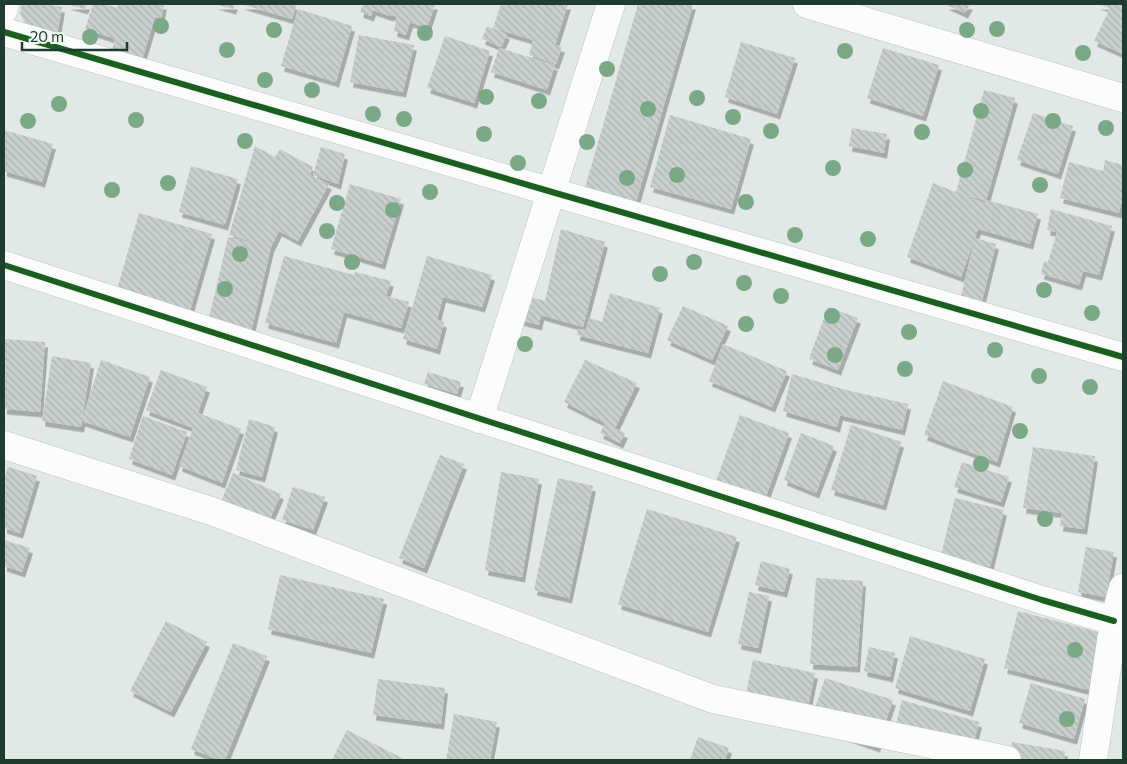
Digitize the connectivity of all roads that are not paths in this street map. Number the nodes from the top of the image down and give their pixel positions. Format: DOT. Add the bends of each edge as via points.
graph roads {
  1 [pos="5,4"];
  2 [pos="611,4"];
  3 [pos="807,4"];
  4 [pos="4,10"];
  5 [pos="4,32"];
  6 [pos="1123,98"];
  7 [pos="552,192"];
  8 [pos="4,264"];
  9 [pos="1123,357"];
  10 [pos="479,419"];
  11 [pos="4,445"];
  12 [pos="1123,588"];
  13 [pos="1114,622"];
  14 [pos="1007,760"];
  15 [pos="1093,760"];
  1 -- 4 [label="street"];
  2 -- 7 [label="street"];
  3 -- 6 [label="street"];
  5 -- 7 [label="street"];
  7 -- 9 [label="street"];
  7 -- 10 [label="street"];
  8 -- 10 [label="street"];
  10 -- 13 [label="street"];
  11 -- 14 [label="street" via="211,511 713,699"];
  12 -- 13 [label="street"];
  13 -- 15 [label="street"];
}
